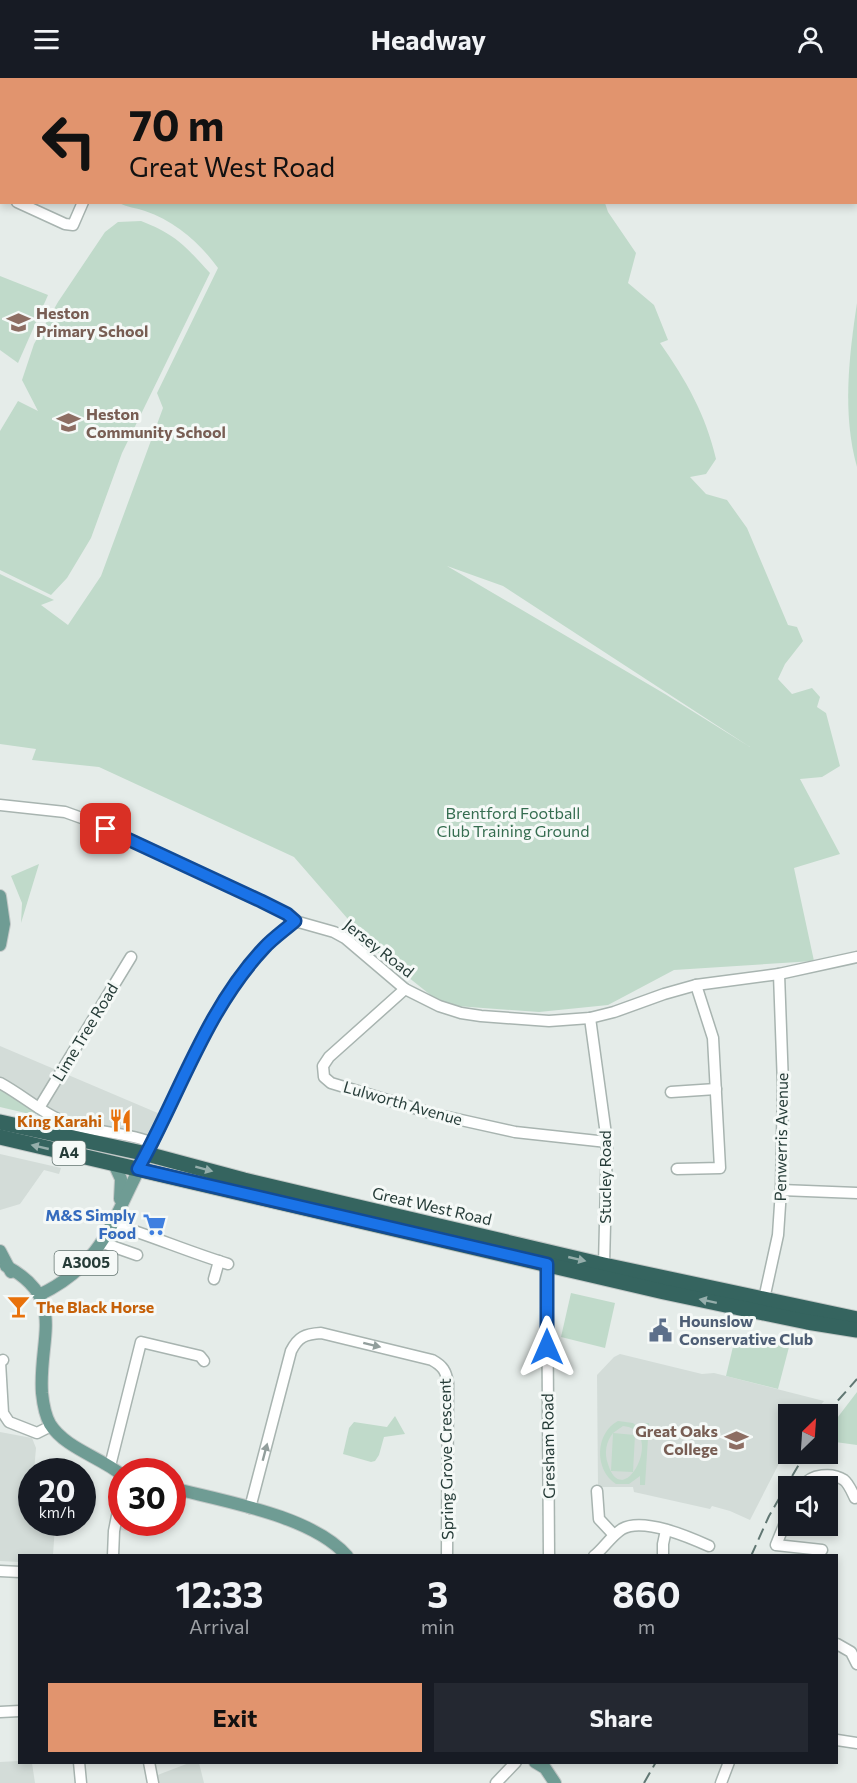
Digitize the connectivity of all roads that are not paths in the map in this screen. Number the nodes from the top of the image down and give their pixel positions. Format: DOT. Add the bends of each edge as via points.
graph roads {
  1 [pos="21,204"];
  2 [pos="82,204"];
  3 [pos="0,805"];
  4 [pos="0,896"];
  5 [pos="295,921"];
  6 [pos="0,945"];
  7 [pos="131,957"];
  8 [pos="857,957"];
  9 [pos="779,974"];
  10 [pos="696,985"];
  11 [pos="405,989"];
  12 [pos="590,1018"];
  13 [pos="0,1083"];
  14 [pos="716,1089"];
  15 [pos="671,1092"];
  16 [pos="39,1107"];
  17 [pos="0,1122"];
  18 [pos="72,1133"];
  19 [pos="0,1137"];
  20 [pos="608,1142"];
  21 [pos="144,1158"];
  22 [pos="114,1164"];
  23 [pos="677,1169"];
  24 [pos="781,1190"];
  25 [pos="857,1193"];
  26 [pos="119,1207"];
  27 [pos="112,1224"];
  28 [pos="103,1243"];
  29 [pos="0,1251"];
  30 [pos="137,1255"];
  31 [pos="547,1264"];
  32 [pos="604,1265"];
  33 [pos="3,1270"];
  34 [pos="214,1279"];
  35 [pos="39,1295"];
  36 [pos="764,1299"];
  37 [pos="857,1319"];
  38 [pos="857,1330"];
  39 [pos="3,1360"];
  40 [pos="204,1360"];
  41 [pos="51,1426"];
  42 [pos="112,1458"];
  43 [pos="108,1465"];
  44 [pos="838,1478"];
  45 [pos="597,1491"];
  46 [pos="186,1492"];
  47 [pos="855,1498"];
  48 [pos="250,1509"];
  49 [pos="666,1530"];
  50 [pos="614,1535"];
  51 [pos="114,1536"];
  52 [pos="780,1536"];
  53 [pos="709,1546"];
  54 [pos="774,1550"];
  55 [pos="822,1550"];
  56 [pos="113,1554"];
  57 [pos="345,1554"];
  58 [pos="447,1554"];
  59 [pos="549,1554"];
  60 [pos="596,1554"];
  61 [pos="663,1554"];
  62 [pos="0,1571"];
  63 [pos="18,1572"];
  64 [pos="838,1644"];
  65 [pos="854,1648"];
  66 [pos="857,1664"];
  67 [pos="18,1711"];
  68 [pos="0,1712"];
  69 [pos="838,1740"];
  70 [pos="857,1743"];
  71 [pos="79,1764"];
  72 [pos="149,1764"];
  73 [pos="514,1764"];
  74 [pos="542,1764"];
  75 [pos="728,1764"];
  76 [pos="81,1783"];
  77 [pos="153,1783"];
  78 [pos="496,1783"];
  79 [pos="555,1783"];
  80 [pos="721,1783"];
  1 -- 2 [label="street" via="74,225"];
  3 -- 5 [label="street, Jersey Road" via="65,812 90,821 261,901"];
  4 -- 6 [label="main road" via="4,924"];
  5 -- 11 [label="street, Jersey Road" via="345,938"];
  5 -- 21 [label="street" via="264,948 237,982 183,1076"];
  7 -- 16 [label="street, Lime Tree Road"];
  8 -- 9 [label="street, Jersey Road"];
  9 -- 10 [label="street, Jersey Road"];
  9 -- 24 [label="street, Penwerris Avenue"];
  10 -- 12 [label="street, Jersey Road"];
  10 -- 14 [label="street" via="713,1038"];
  11 -- 12 [label="street, Jersey Road" via="461,1013 549,1021"];
  11 -- 20 [label="street, Lulworth Avenue" via="329,1057 323,1066 324,1077 331,1083 434,1114 515,1132"];
  12 -- 20 [label="street, Stucley Road"];
  13 -- 16 [label="street"];
  14 -- 15 [label="street"];
  14 -- 23 [label="street" via="720,1168"];
  16 -- 18 [label="street"];
  17 -- 18 [label="highway, Great West Road / A4"];
  18 -- 21 [label="highway, Great West Road / A4"];
  22 -- 19 [label="highway, Great West Road / A4, one-way"];
  20 -- 32 [label="street, Stucley Road"];
  21 -- 22 [label="highway, Great West Road / A4"];
  21 -- 26 [label="main road, A3005"];
  21 -- 31 [label="highway, Great West Road / A4"];
  21 -- 32 [label="highway, Great West Road / A4, one-way"];
  22 -- 26 [label="main road, A3005" via="121,1179"];
  24 -- 25 [label="street"];
  24 -- 36 [label="street, Penwerris Avenue" via="778,1235"];
  26 -- 27 [label="main road, A3005"];
  27 -- 28 [label="main road, A3005"];
  27 -- 34 [label="street" via="224,1263"];
  28 -- 30 [label="street"];
  28 -- 35 [label="main road, A3005" via="85,1265"];
  29 -- 33 [label="main road"];
  38 -- 31 [label="highway, Great West Road / A4, one-way"];
  31 -- 59 [label="street, Gresham Road"];
  32 -- 36 [label="highway, Great West Road / A4"];
  33 -- 35 [label="main road"];
  35 -- 41 [label="main road" via="46,1311 40,1373 42,1398"];
  36 -- 37 [label="highway, Great West Road / A4"];
  39 -- 41 [label="street" via="3,1413 9,1422 37,1433"];
  40 -- 42 [label="street" via="141,1342"];
  41 -- 43 [label="main road" via="69,1442"];
  44 -- 47 [label="street" via="846,1482"];
  45 -- 50 [label="street" via="599,1519"];
  46 -- 48 [label="main road"];
  48 -- 57 [label="main road" via="315,1530 330,1538"];
  48 -- 58 [label="street, Spring Grove Crescent, one-way" via="291,1351 304,1335 321,1333 432,1360 443,1367 448,1383"];
  49 -- 50 [label="street" via="635,1526"];
  49 -- 53 [label="street"];
  49 -- 61 [label="street"];
  50 -- 60 [label="street"];
  51 -- 56 [label="street"];
  52 -- 54 [label="street"];
  54 -- 55 [label="street"];
  62 -- 63 [label="street"];
  64 -- 65 [label="street"];
  65 -- 66 [label="street"];
  67 -- 68 [label="street"];
  69 -- 70 [label="street"];
  71 -- 76 [label="street"];
  72 -- 77 [label="street"];
  73 -- 78 [label="street"];
  74 -- 79 [label="main road"];
  75 -- 80 [label="street"];
}
